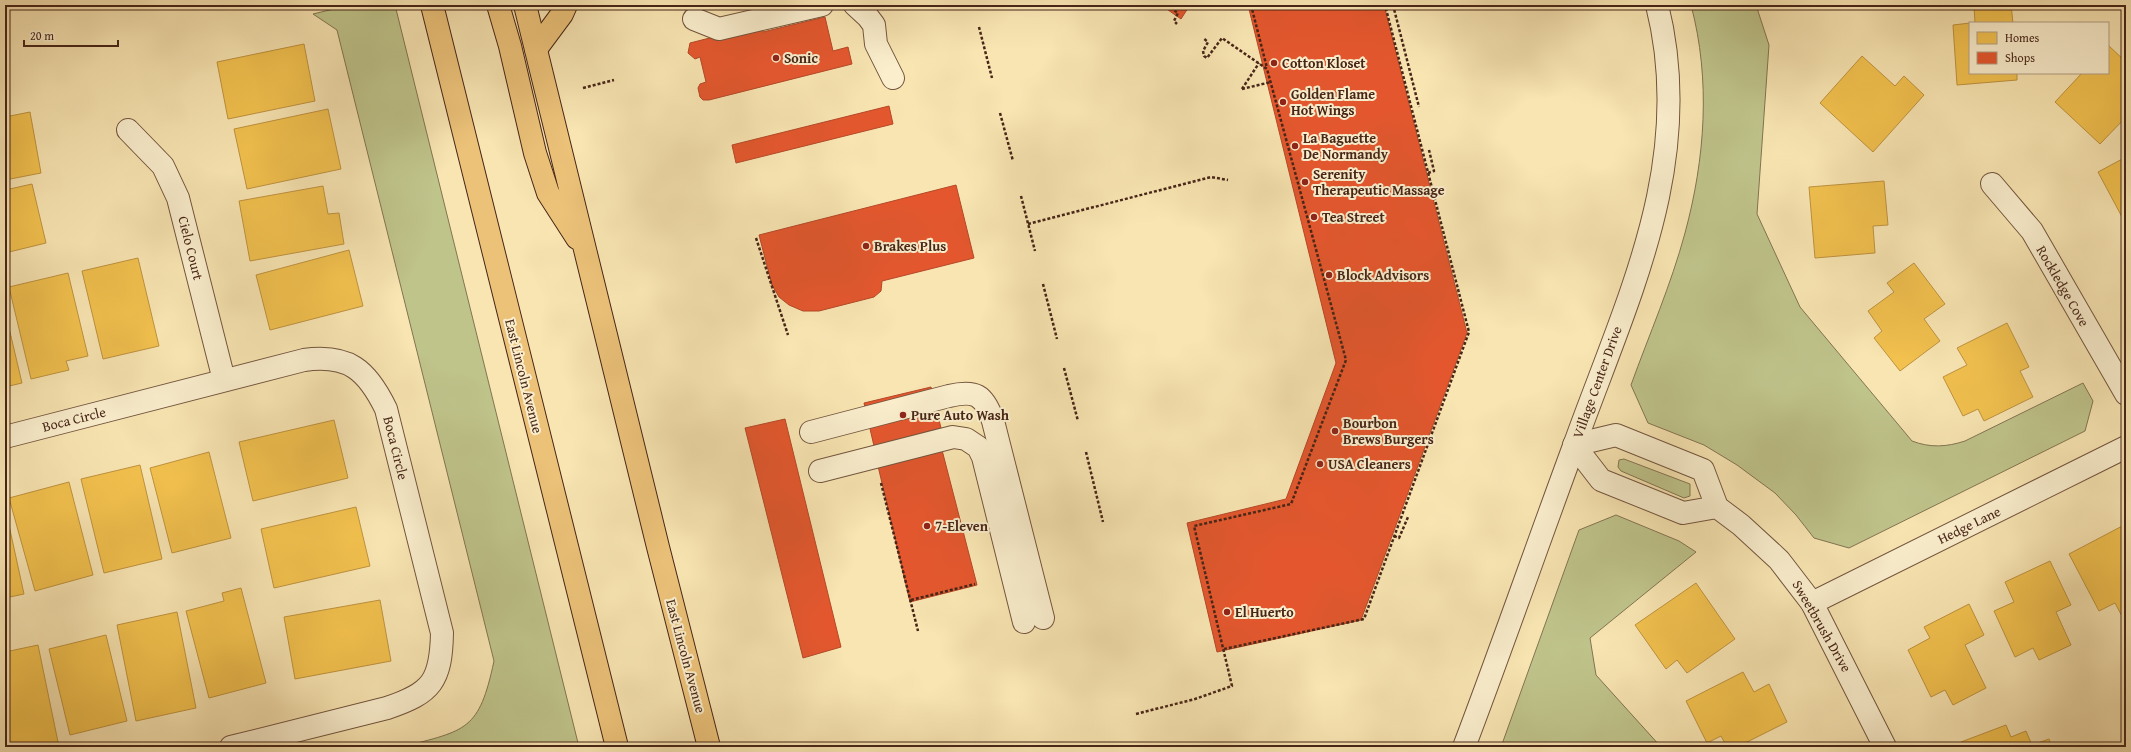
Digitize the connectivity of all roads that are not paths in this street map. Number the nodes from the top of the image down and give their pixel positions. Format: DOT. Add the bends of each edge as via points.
graph roads {
  1 [pos="432,5"];
  2 [pos="498,5"];
  3 [pos="525,5"];
  4 [pos="566,5"];
  5 [pos="822,5"];
  6 [pos="855,5"];
  7 [pos="1657,5"];
  8 [pos="694,20"];
  9 [pos="536,50"];
  10 [pos="893,78"];
  11 [pos="128,130"];
  12 [pos="1992,184"];
  13 [pos="586,252"];
  14 [pos="224,380"];
  15 [pos="2126,394"];
  16 [pos="811,432"];
  17 [pos="5,436"];
  18 [pos="1574,445"];
  19 [pos="2126,447"];
  20 [pos="820,471"];
  21 [pos="1717,507"];
  22 [pos="1812,603"];
  23 [pos="232,747"];
  24 [pos="617,747"];
  25 [pos="710,747"];
  26 [pos="1464,747"];
  27 [pos="1885,747"];
  1 -- 24 [label="main road, East Lincoln Avenue"];
  2 -- 13 [label="main road" via="535,153 548,193"];
  3 -- 9 [label="main road, East Lincoln Avenue"];
  4 -- 9 [label="main road"];
  5 -- 8 [label="street" via="719,29"];
  6 -- 10 [label="street" via="874,26 876,44"];
  7 -- 18 [label="street, Village Center Drive" via="1669,80 1668,138 1662,186 1643,254"];
  9 -- 13 [label="main road, East Lincoln Avenue"];
  11 -- 14 [label="street, Cielo Court" via="163,166 178,198"];
  12 -- 15 [label="street, Rockledge Cove" via="2032,231"];
  13 -- 25 [label="main road, East Lincoln Avenue"];
  14 -- 17 [label="street, Boca Circle"];
  14 -- 23 [label="street, Boca Circle" via="304,360 325,358 349,363 358,368 372,383 386,409 442,633 438,671 429,687 411,700"];
  16 -- 20 [label="street" via="949,396 967,392 975,394 989,409 993,421 1033,620 984,457 978,447 966,439 954,438"];
  18 -- 21 [label="street" via="1601,480 1683,513"];
  18 -- 21 [label="street" via="1616,436 1703,470"];
  18 -- 26 [label="street, Village Center Drive"];
  19 -- 22 [label="street, Hedge Lane"];
  21 -- 22 [label="street, Sweetbrush Drive" via="1775,555"];
  22 -- 27 [label="street, Sweetbrush Drive"];
}
